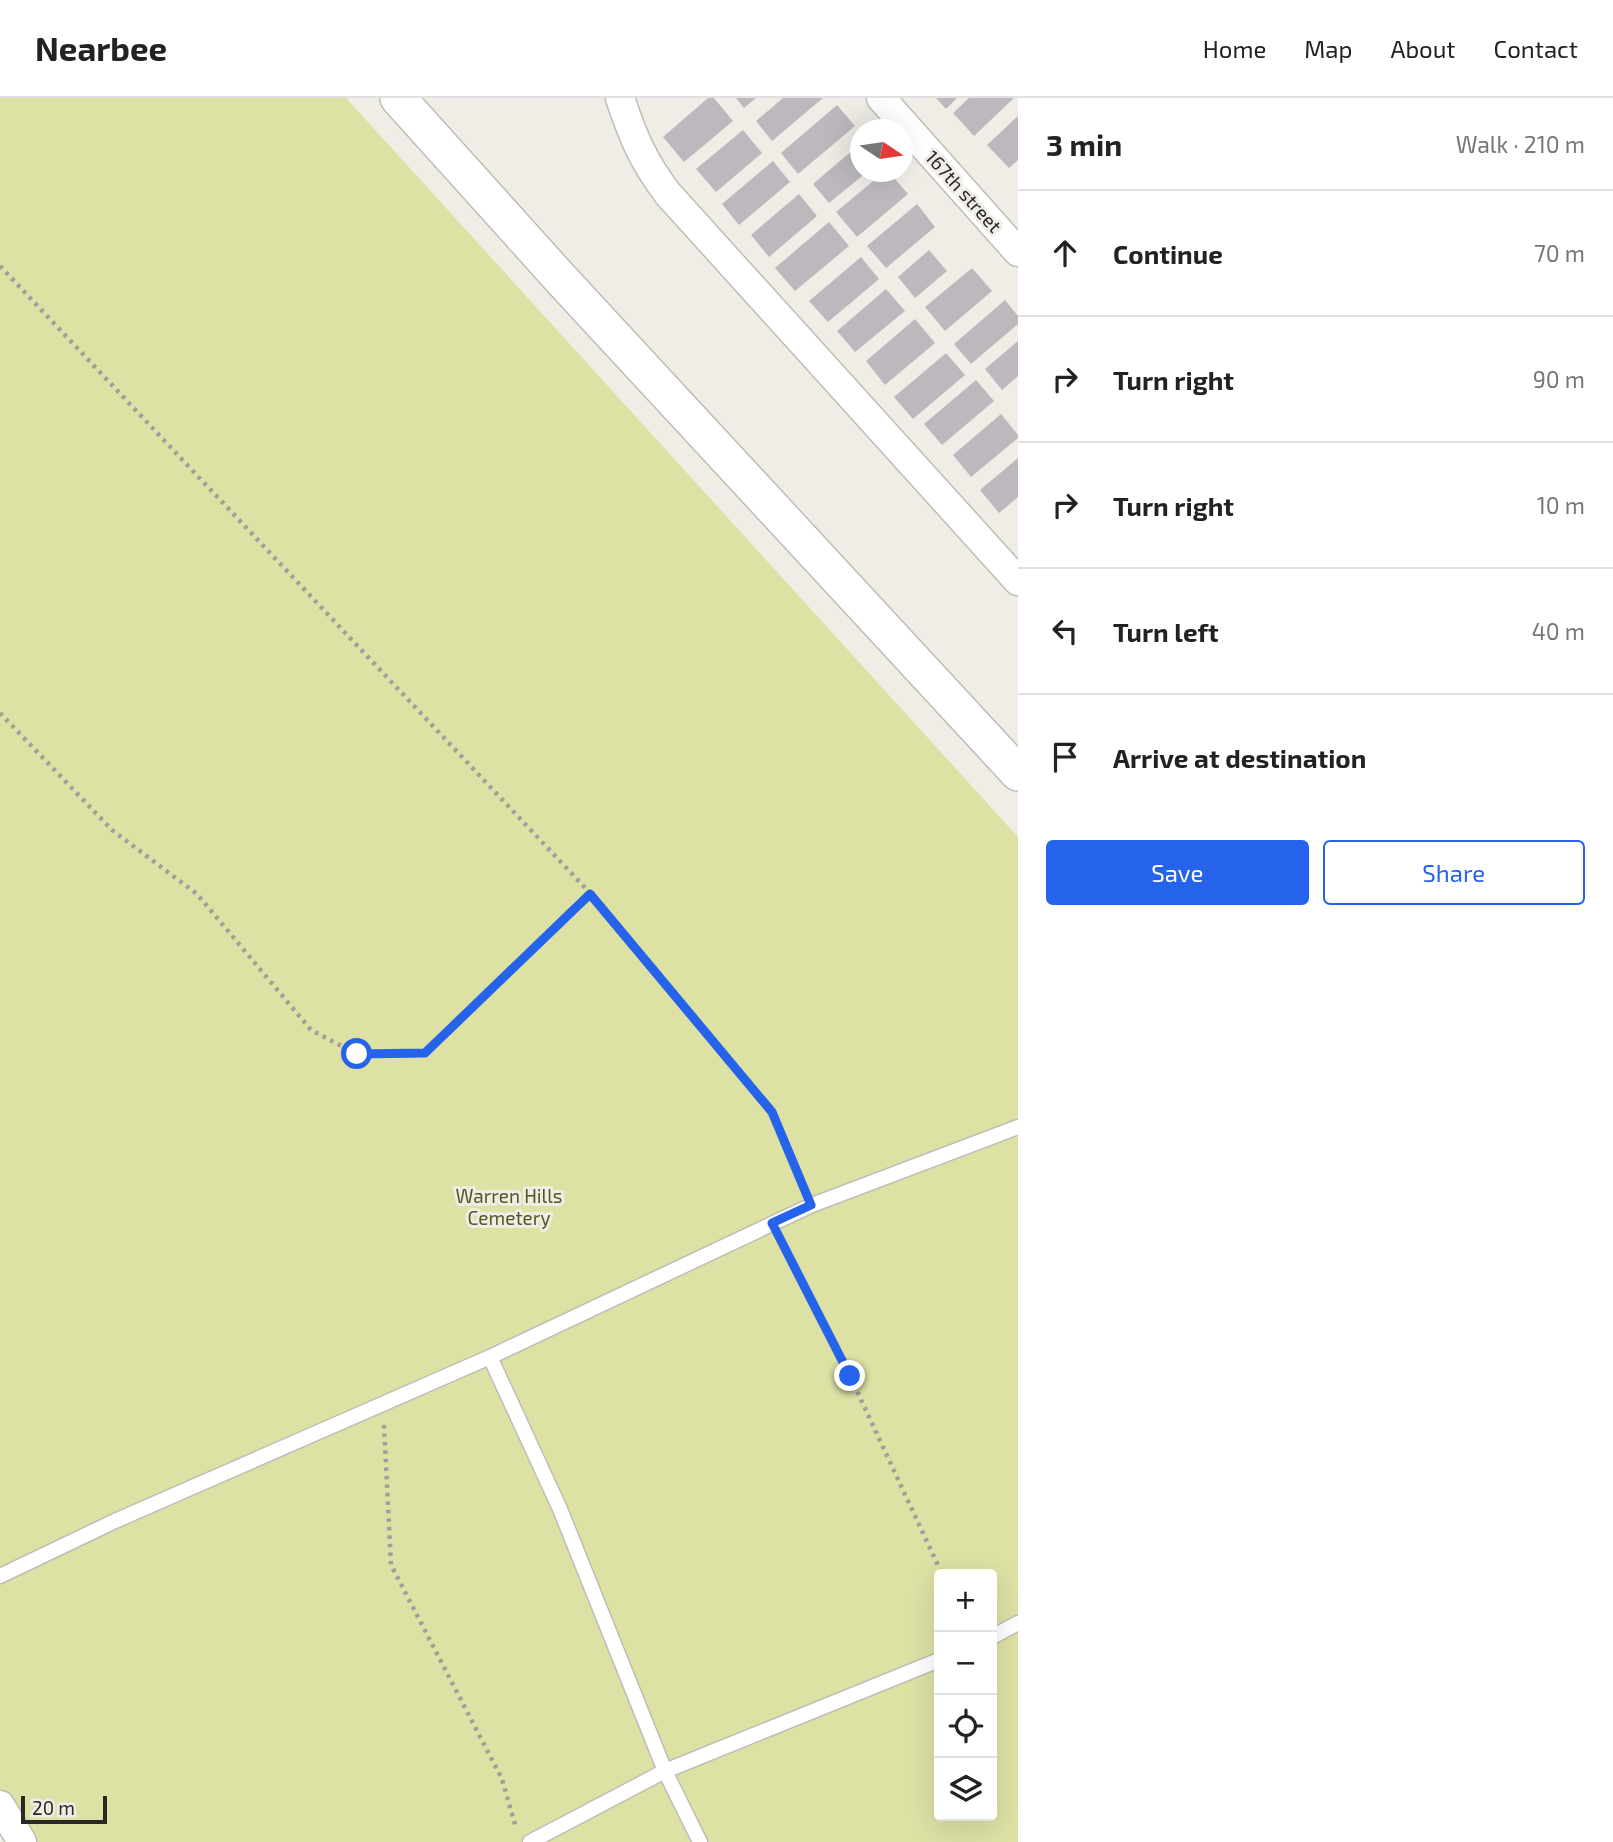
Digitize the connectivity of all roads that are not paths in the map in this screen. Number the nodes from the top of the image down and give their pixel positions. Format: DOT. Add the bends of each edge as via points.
graph roads {
  1 [pos="620,98"];
  2 [pos="881,98"];
  3 [pos="400,99"];
  4 [pos="1018,252"];
  5 [pos="1018,581"];
  6 [pos="1018,773"];
  7 [pos="1018,1126"];
  8 [pos="490,1357"];
  9 [pos="0,1576"];
  10 [pos="1018,1623"];
  11 [pos="997,1634"];
  12 [pos="934,1662"];
  13 [pos="665,1772"];
  14 [pos="0,1805"];
  15 [pos="23,1842"];
  16 [pos="530,1842"];
  17 [pos="700,1842"];
  1 -- 5 [label="street" via="637,146 668,194"];
  2 -- 4 [label="street, 167th street"];
  3 -- 6 [label="street" via="559,278"];
  7 -- 8 [label="lane" via="811,1205"];
  8 -- 9 [label="lane"];
  8 -- 13 [label="lane" via="560,1509"];
  10 -- 11 [label="lane"];
  12 -- 13 [label="lane"];
  13 -- 16 [label="lane"];
  13 -- 17 [label="lane"];
  14 -- 15 [label="street"];
}
